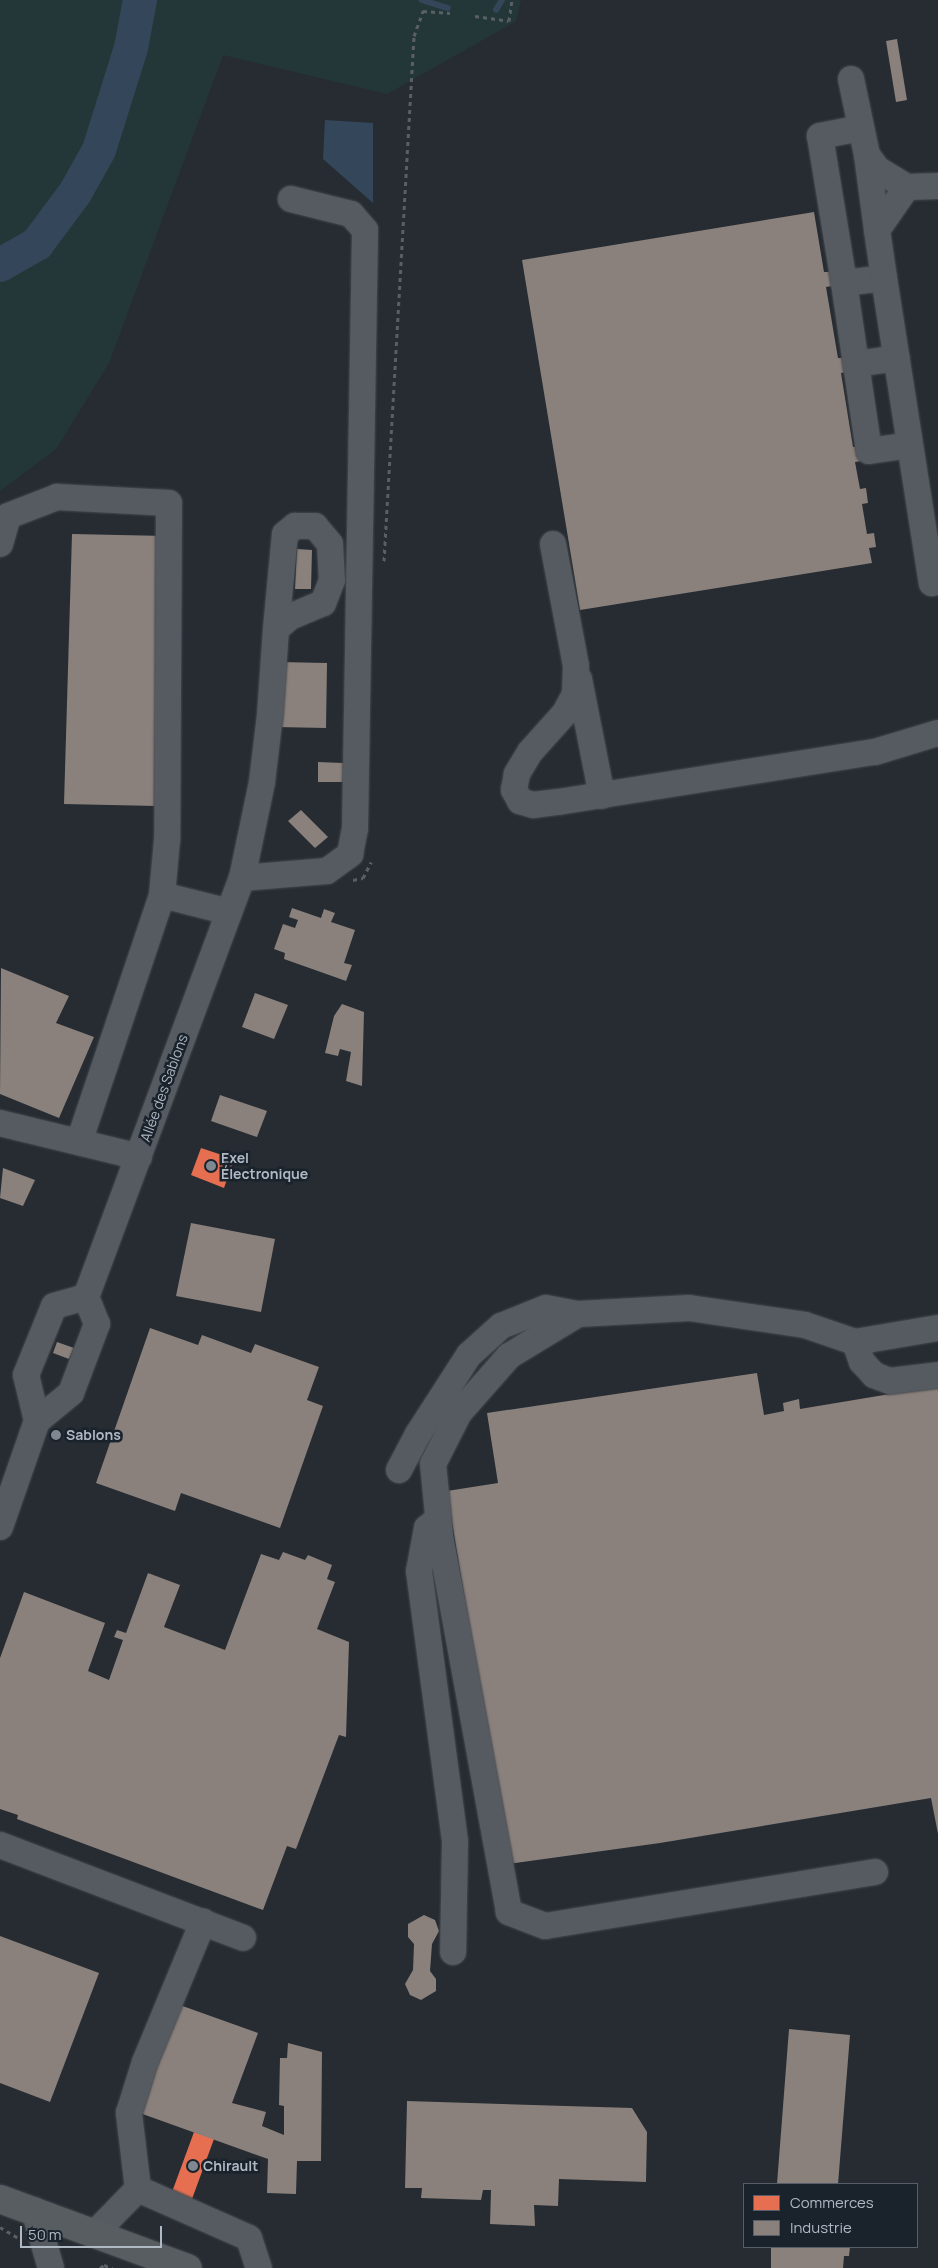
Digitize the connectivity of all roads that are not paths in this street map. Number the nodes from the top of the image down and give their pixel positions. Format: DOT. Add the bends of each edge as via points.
graph roads {
  1 [pos="851,79"];
  2 [pos="862,128"];
  3 [pos="867,155"];
  4 [pos="938,186"];
  5 [pos="907,187"];
  6 [pos="292,199"];
  7 [pos="877,230"];
  8 [pos="884,278"];
  9 [pos="844,283"];
  10 [pos="897,358"];
  11 [pos="856,364"];
  12 [pos="910,445"];
  13 [pos="0,544"];
  14 [pos="553,544"];
  15 [pos="932,583"];
  16 [pos="276,629"];
  17 [pos="576,666"];
  18 [pos="938,733"];
  19 [pos="602,796"];
  20 [pos="242,878"];
  21 [pos="162,895"];
  22 [pos="229,912"];
  23 [pos="0,1123"];
  24 [pos="79,1142"];
  25 [pos="138,1157"];
  26 [pos="86,1298"];
  27 [pos="578,1314"];
  28 [pos="938,1328"];
  29 [pos="855,1342"];
  30 [pos="938,1375"];
  31 [pos="37,1421"];
  32 [pos="399,1470"];
  33 [pos="438,1519"];
  34 [pos="0,1527"];
  35 [pos="0,1845"];
  36 [pos="875,1872"];
  37 [pos="203,1922"];
  38 [pos="243,1938"];
  39 [pos="453,1952"];
  40 [pos="138,2189"];
  41 [pos="0,2199"];
  42 [pos="34,2210"];
  43 [pos="95,2233"];
  44 [pos="51,2268"];
  45 [pos="188,2268"];
  46 [pos="259,2268"];
  1 -- 2 [label="street"];
  2 -- 3 [label="street"];
  2 -- 9 [label="street" via="820,136"];
  3 -- 5 [label="street" via="886,177"];
  3 -- 7 [label="street"];
  4 -- 5 [label="street"];
  5 -- 7 [label="street"];
  6 -- 20 [label="street" via="351,214 365,230 356,829 350,854 327,872"];
  7 -- 8 [label="street"];
  8 -- 9 [label="street"];
  8 -- 10 [label="street"];
  9 -- 11 [label="street"];
  10 -- 11 [label="street"];
  10 -- 12 [label="street"];
  11 -- 12 [label="street" via="869,451"];
  12 -- 15 [label="street"];
  13 -- 21 [label="street" via="8,516 57,497 169,503 167,840"];
  14 -- 17 [label="street"];
  16 -- 20 [label="street, Allée des Sablons" via="262,782"];
  17 -- 19 [label="street"];
  17 -- 19 [label="street" via="575,694 565,713 530,752 517,774 514,790 520,801 533,805"];
  18 -- 19 [label="street" via="875,752"];
  20 -- 22 [label="street, Allée des Sablons"];
  21 -- 22 [label="street"];
  21 -- 24 [label="street"];
  22 -- 25 [label="street, Allée des Sablons"];
  23 -- 24 [label="street"];
  24 -- 25 [label="street"];
  25 -- 26 [label="street, Allée des Sablons"];
  26 -- 31 [label="street" via="97,1324 71,1393"];
  26 -- 31 [label="street" via="54,1306 26,1375"];
  27 -- 29 [label="street" via="689,1308 805,1325"];
  27 -- 32 [label="street" via="546,1308 501,1326 469,1355"];
  27 -- 33 [label="street" via="509,1356 459,1414 434,1464"];
  28 -- 29 [label="street"];
  29 -- 30 [label="street" via="862,1362 874,1374 890,1381"];
  31 -- 34 [label="street"];
  33 -- 36 [label="street" via="508,1912 545,1926"];
  33 -- 39 [label="street" via="426,1528 419,1571 455,1842"];
  35 -- 37 [label="street"];
  37 -- 38 [label="street"];
  37 -- 40 [label="street" via="145,2062 130,2113"];
  40 -- 43 [label="street"];
  40 -- 46 [label="street" via="249,2238"];
  41 -- 42 [label="main road"];
  42 -- 43 [label="main road"];
  42 -- 44 [label="street"];
  43 -- 45 [label="main road"];
}
